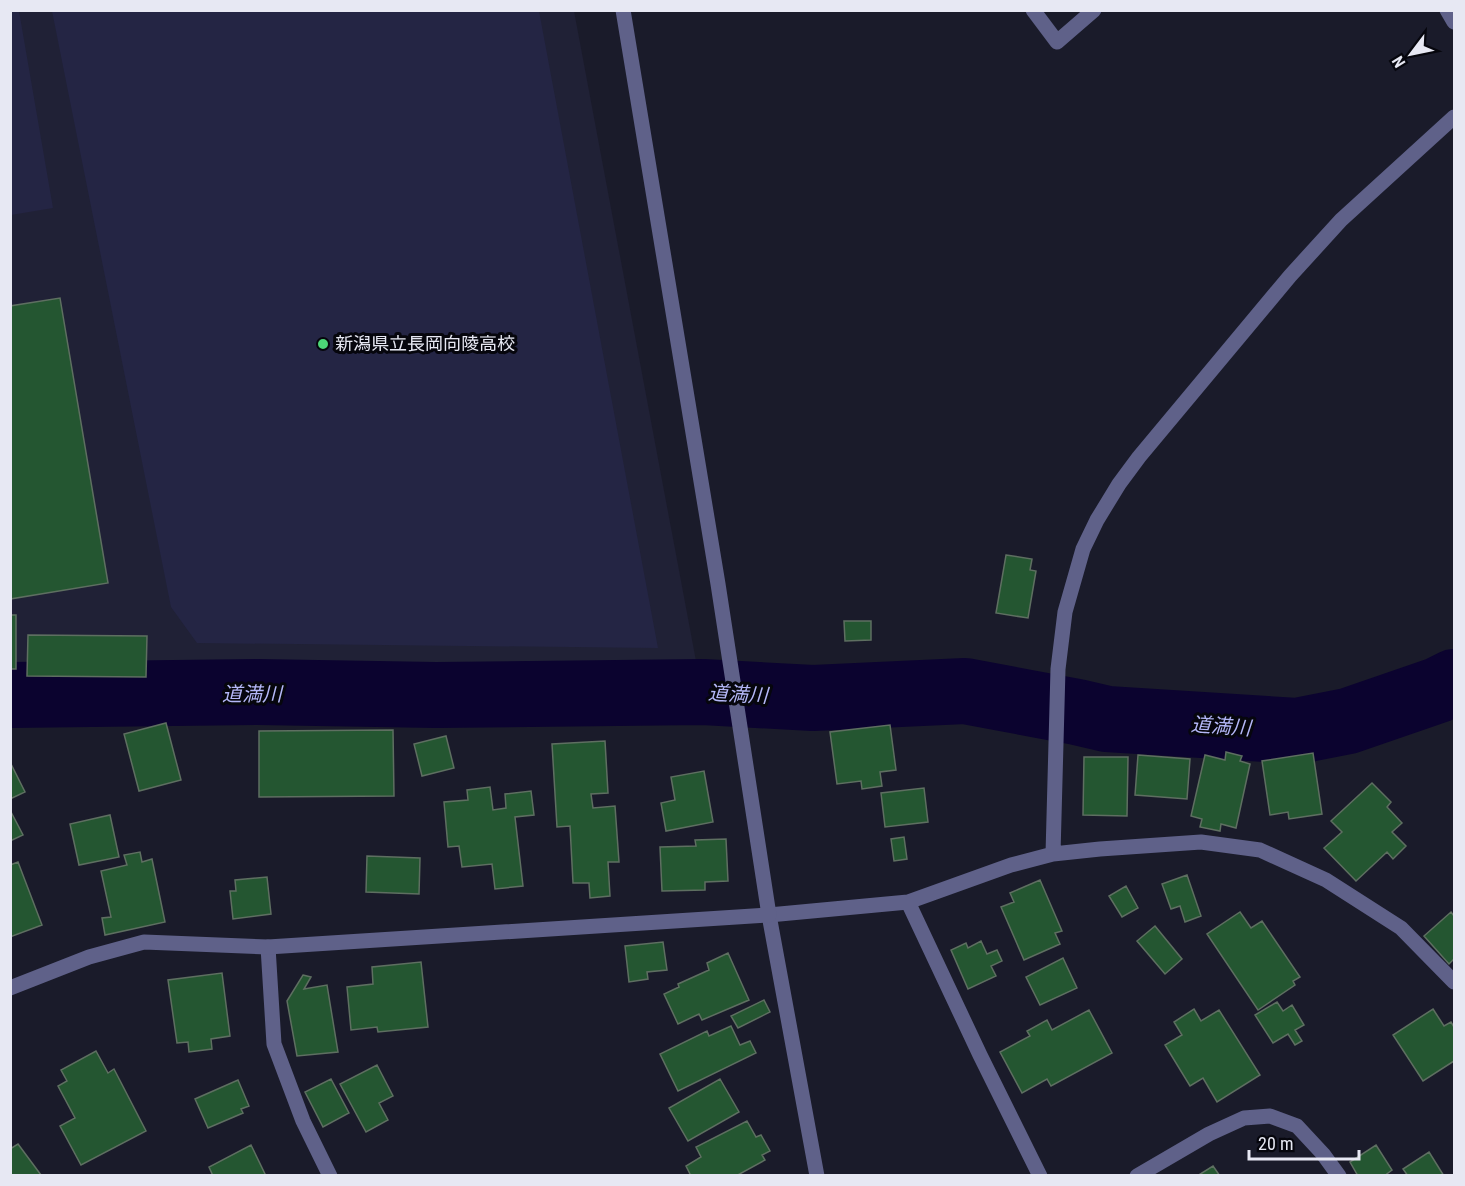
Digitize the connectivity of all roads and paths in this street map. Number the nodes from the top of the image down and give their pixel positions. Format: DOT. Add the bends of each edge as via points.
graph roads {
  1 [pos="623,10"];
  2 [pos="1033,10"];
  3 [pos="1094,10"];
  4 [pos="1447,10"];
  5 [pos="1455,22"];
  6 [pos="1455,117"];
  7 [pos="1053,854"];
  8 [pos="908,902"];
  9 [pos="770,915"];
  10 [pos="267,946"];
  11 [pos="1455,981"];
  12 [pos="10,988"];
  13 [pos="330,1176"];
  14 [pos="817,1176"];
  15 [pos="1040,1176"];
  16 [pos="1137,1176"];
  17 [pos="1339,1176"];
  1 -- 9 [label="street"];
  2 -- 3 [label="street" via="1057,42"];
  4 -- 5 [label="street"];
  6 -- 7 [label="street" via="1341,220 1290,276 1139,457 1097,520 1083,549 1065,612 1058,669"];
  7 -- 8 [label="street"];
  7 -- 11 [label="street" via="1201,842 1260,850 1326,880 1401,928"];
  8 -- 9 [label="street"];
  8 -- 15 [label="street"];
  9 -- 10 [label="street"];
  9 -- 14 [label="street"];
  10 -- 12 [label="street" via="144,942 89,957"];
  10 -- 13 [label="street" via="274,1044 303,1121"];
  16 -- 17 [label="street" via="1244,1118 1270,1116 1297,1126"];
}
